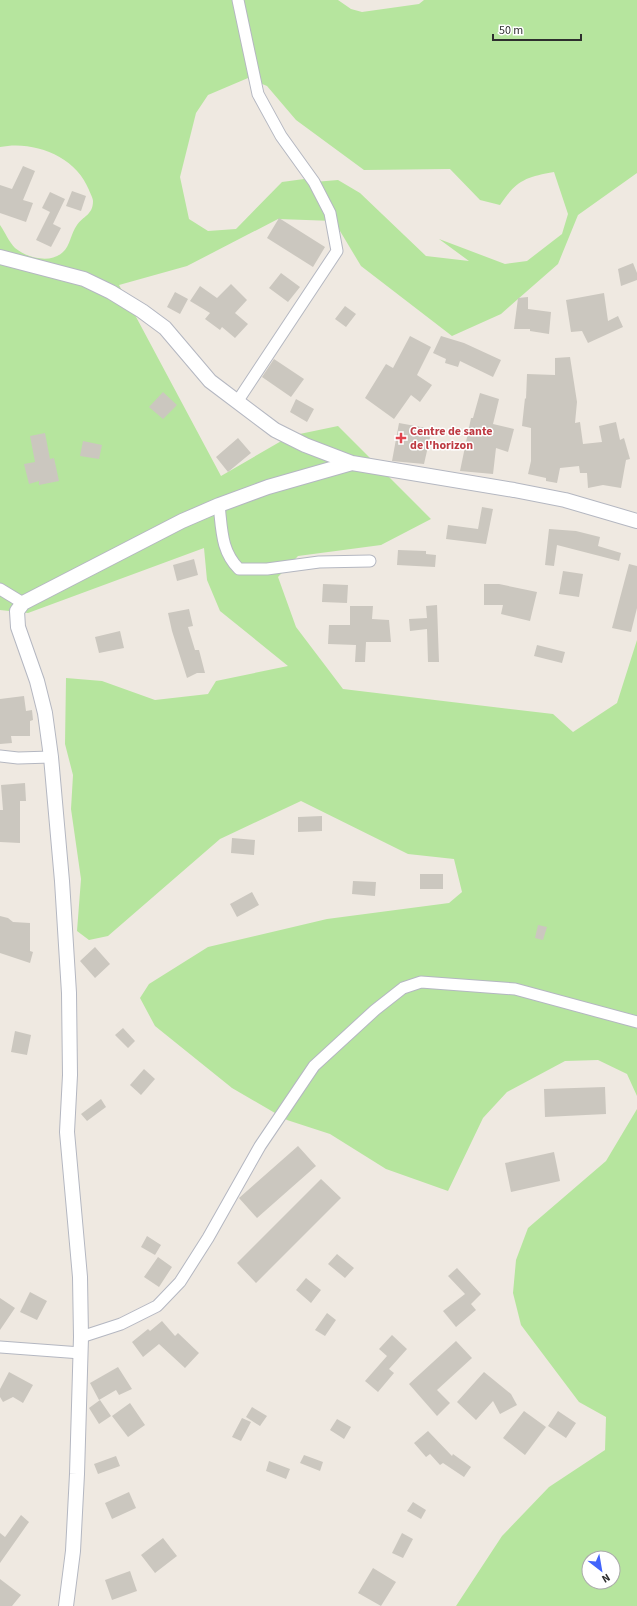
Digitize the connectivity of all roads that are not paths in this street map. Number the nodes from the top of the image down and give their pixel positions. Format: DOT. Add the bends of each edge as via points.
graph roads {
  1 [pos="238,0"];
  2 [pos="0,257"];
  3 [pos="237,402"];
  4 [pos="352,464"];
  5 [pos="219,504"];
  6 [pos="637,521"];
  7 [pos="370,561"];
  8 [pos="0,589"];
  9 [pos="23,603"];
  10 [pos="0,756"];
  11 [pos="51,757"];
  12 [pos="637,1022"];
  13 [pos="81,1337"];
  14 [pos="0,1347"];
  15 [pos="81,1353"];
  16 [pos="66,1606"];
  1 -- 3 [label="street" via="258,94 281,136 314,182 330,213 337,251"];
  2 -- 3 [label="street" via="84,279 111,292 165,328 210,381"];
  3 -- 4 [label="street" via="275,430"];
  4 -- 5 [label="street" via="268,487"];
  4 -- 6 [label="street" via="565,500"];
  5 -- 7 [label="street" via="223,541 229,559 239,569 267,569 319,562"];
  5 -- 9 [label="street"];
  8 -- 9 [label="street"];
  9 -- 11 [label="street" via="17,611 18,627 37,681 45,713"];
  10 -- 11 [label="street"];
  11 -- 13 [label="street" via="69,993 70,1068 67,1132 80,1278"];
  12 -- 13 [label="street" via="515,989 421,982 404,988 375,1010 314,1066 260,1146 180,1282 157,1306 121,1324"];
  13 -- 15 [label="street"];
  14 -- 15 [label="street"];
  15 -- 16 [label="street" via="73,1550"];
}
